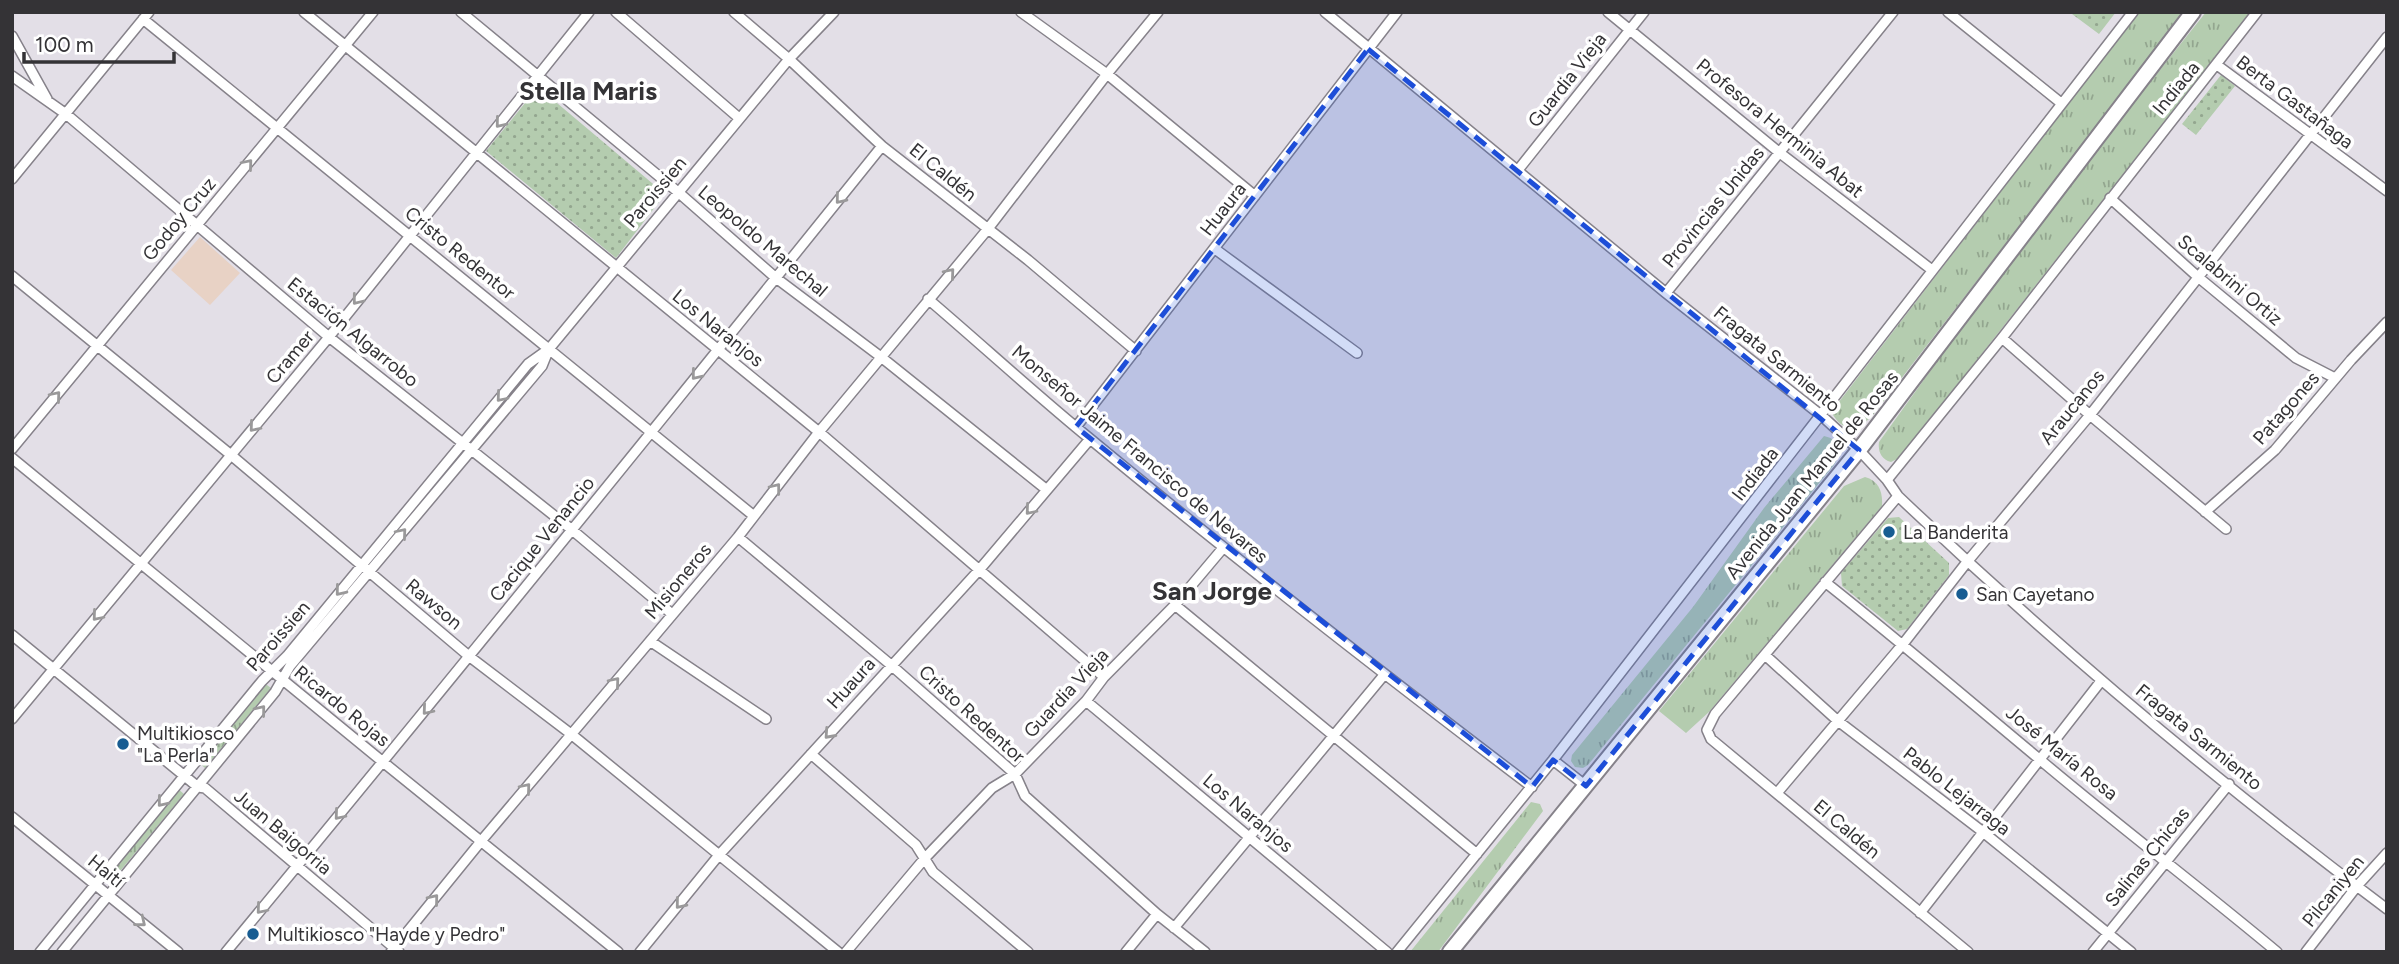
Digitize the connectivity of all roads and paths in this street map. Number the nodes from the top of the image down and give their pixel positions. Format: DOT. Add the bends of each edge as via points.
graph roads {
  1 [pos="304,12"];
  2 [pos="373,12"];
  3 [pos="461,12"];
  4 [pos="589,12"];
  5 [pos="616,12"];
  6 [pos="734,12"];
  7 [pos="834,12"];
  8 [pos="1021,12"];
  9 [pos="1158,12"];
  10 [pos="1325,12"];
  11 [pos="1397,12"];
  12 [pos="1608,12"];
  13 [pos="1644,12"];
  14 [pos="1893,12"];
  15 [pos="1948,12"];
  16 [pos="2133,12"];
  17 [pos="2193,12"];
  18 [pos="2256,12"];
  19 [pos="146,15"];
  20 [pos="1630,30"];
  21 [pos="12,36"];
  22 [pos="2387,37"];
  23 [pos="344,47"];
  24 [pos="1368,49"];
  25 [pos="789,59"];
  26 [pos="2217,65"];
  27 [pos="1107,74"];
  28 [pos="538,75"];
  29 [pos="12,76"];
  30 [pos="50,103"];
  31 [pos="2061,103"];
  32 [pos="65,114"];
  33 [pos="739,118"];
  34 [pos="279,127"];
  35 [pos="2309,135"];
  36 [pos="883,146"];
  37 [pos="476,153"];
  38 [pos="1780,153"];
  39 [pos="1518,170"];
  40 [pos="12,179"];
  41 [pos="2387,191"];
  42 [pos="678,192"];
  43 [pos="1255,196"];
  44 [pos="2110,198"];
  45 [pos="198,225"];
  46 [pos="987,230"];
  47 [pos="409,234"];
  48 [pos="1215,248"];
  49 [pos="615,268"];
  50 [pos="1932,270"];
  51 [pos="12,276"];
  52 [pos="2198,277"];
  53 [pos="776,278"];
  54 [pos="1666,293"];
  55 [pos="928,299"];
  56 [pos="2387,322"];
  57 [pos="329,337"];
  58 [pos="2002,338"];
  59 [pos="97,346"];
  60 [pos="549,349"];
  61 [pos="717,350"];
  62 [pos="1136,351"];
  63 [pos="1357,353"];
  64 [pos="881,357"];
  65 [pos="2335,378"];
  66 [pos="2090,415"];
  67 [pos="1822,416"];
  68 [pos="1076,427"];
  69 [pos="650,432"];
  70 [pos="819,432"];
  71 [pos="1090,439"];
  72 [pos="463,443"];
  73 [pos="12,449"];
  74 [pos="1859,450"];
  75 [pos="471,451"];
  76 [pos="231,455"];
  77 [pos="12,458"];
  78 [pos="1887,480"];
  79 [pos="1047,490"];
  80 [pos="1898,496"];
  81 [pos="2205,512"];
  82 [pos="754,516"];
  83 [pos="571,529"];
  84 [pos="2226,529"];
  85 [pos="738,537"];
  86 [pos="1223,548"];
  87 [pos="1967,562"];
  88 [pos="141,564"];
  89 [pos="361,565"];
  90 [pos="980,569"];
  91 [pos="369,572"];
  92 [pos="1825,582"];
  93 [pos="1175,605"];
  94 [pos="672,614"];
  95 [pos="12,635"];
  96 [pos="650,641"];
  97 [pos="1903,644"];
  98 [pos="1765,654"];
  99 [pos="470,657"];
  100 [pos="891,665"];
  101 [pos="54,669"];
  102 [pos="272,671"];
  103 [pos="1384,675"];
  104 [pos="1104,677"];
  105 [pos="282,680"];
  106 [pos="2101,681"];
  107 [pos="1086,701"];
  108 [pos="12,719"];
  109 [pos="766,719"];
  110 [pos="1838,721"];
  111 [pos="571,734"];
  112 [pos="1333,736"];
  113 [pos="811,754"];
  114 [pos="1553,760"];
  115 [pos="2040,760"];
  116 [pos="383,762"];
  117 [pos="1015,774"];
  118 [pos="184,776"];
  119 [pos="2229,784"];
  120 [pos="1586,786"];
  121 [pos="198,787"];
  122 [pos="1532,787"];
  123 [pos="1777,793"];
  124 [pos="12,817"];
  125 [pos="1983,832"];
  126 [pos="1249,836"];
  127 [pos="482,840"];
  128 [pos="2387,853"];
  129 [pos="1477,854"];
  130 [pos="719,855"];
  131 [pos="925,859"];
  132 [pos="2166,860"];
  133 [pos="296,867"];
  134 [pos="95,884"];
  135 [pos="2357,886"];
  136 [pos="108,895"];
  137 [pos="2387,909"];
  138 [pos="1920,913"];
  139 [pos="1157,914"];
  140 [pos="1174,928"];
  141 [pos="2109,933"];
  142 [pos="395,950"];
  143 [pos="40,952"];
  144 [pos="62,952"];
  145 [pos="178,952"];
  146 [pos="226,952"];
  147 [pos="618,952"];
  148 [pos="640,952"];
  149 [pos="838,952"];
  150 [pos="846,952"];
  151 [pos="1028,952"];
  152 [pos="1126,952"];
  153 [pos="1205,952"];
  154 [pos="1387,952"];
  155 [pos="1397,952"];
  156 [pos="1450,952"];
  157 [pos="1968,952"];
  158 [pos="2093,952"];
  159 [pos="2131,952"];
  160 [pos="2277,952"];
  161 [pos="2306,952"];
  1 -- 23 [label="street, Los Naranjos"];
  2 -- 23 [label="street, Godoy Cruz"];
  3 -- 28 [label="street, Leopoldo Marechal"];
  4 -- 28 [label="street, Cramer"];
  5 -- 33 [label="street"];
  6 -- 25 [label="street, El Caldén"];
  7 -- 25 [label="street, Paroissien"];
  8 -- 27 [label="street"];
  9 -- 27 [label="street, Misioneros"];
  10 -- 24 [label="street, Fragata Sarmiento"];
  11 -- 24 [label="street, Huaura"];
  12 -- 20 [label="street, Profesora Herminia Abat"];
  13 -- 20 [label="street, Guardia Vieja"];
  14 -- 38 [label="street, Provincias Unidas"];
  15 -- 31 [label="street"];
  16 -- 31 [label="street, Indiada"];
  17 -- 74 [label="main road, Avenida Juan Manuel de Rosas"];
  18 -- 26 [label="street, Indiada"];
  19 -- 32 [label="street"];
  19 -- 34 [label="street, Cristo Redentor"];
  20 -- 38 [label="street, Profesora Herminia Abat"];
  20 -- 39 [label="street, Guardia Vieja"];
  21 -- 30 [label="street"];
  22 -- 35 [label="street, Araucanos"];
  23 -- 34 [label="street, Godoy Cruz"];
  23 -- 37 [label="street, Los Naranjos"];
  24 -- 39 [label="street, Fragata Sarmiento"];
  24 -- 43 [label="street, Huaura"];
  25 -- 33 [label="street, Paroissien"];
  25 -- 36 [label="street, El Caldén"];
  26 -- 35 [label="street, Berta Gastañaga"];
  26 -- 44 [label="street, Indiada"];
  27 -- 43 [label="street"];
  27 -- 46 [label="street, Misioneros"];
  28 -- 37 [label="street, Cramer, one-way"];
  28 -- 42 [label="street, Leopoldo Marechal"];
  29 -- 30 [label="street, Estación Algarrobo"];
  30 -- 32 [label="street, Estación Algarrobo"];
  31 -- 50 [label="street, Indiada"];
  32 -- 40 [label="street"];
  32 -- 45 [label="street, Estación Algarrobo"];
  33 -- 42 [label="street, Paroissien"];
  45 -- 34 [label="street, Godoy Cruz, one-way"];
  34 -- 47 [label="street, Cristo Redentor"];
  35 -- 41 [label="street, Berta Gastañaga"];
  35 -- 52 [label="street, Araucanos"];
  36 -- 46 [label="street, El Caldén"];
  36 -- 53 [label="street, Cacique Venancio, one-way"];
  37 -- 47 [label="street, Cramer"];
  37 -- 49 [label="street, Los Naranjos"];
  38 -- 50 [label="street, Profesora Herminia Abat"];
  38 -- 54 [label="street, Provincias Unidas"];
  39 -- 54 [label="street, Fragata Sarmiento"];
  42 -- 49 [label="street, Paroissien"];
  42 -- 53 [label="street, Leopoldo Marechal"];
  43 -- 48 [label="street, Huaura"];
  44 -- 52 [label="street, Scalabrini Ortiz"];
  44 -- 58 [label="street, Indiada"];
  45 -- 57 [label="street, Estación Algarrobo"];
  45 -- 59 [label="street, Godoy Cruz"];
  55 -- 46 [label="street, Misioneros, one-way"];
  46 -- 62 [label="street, El Caldén"];
  47 -- 57 [label="street, Cramer, one-way"];
  47 -- 60 [label="street, Cristo Redentor"];
  48 -- 62 [label="street, Huaura"];
  48 -- 63 [label="street"];
  49 -- 60 [label="street, Paroissien"];
  49 -- 61 [label="street, Los Naranjos"];
  50 -- 67 [label="street, Indiada"];
  51 -- 59 [label="street, Rawson"];
  52 -- 65 [label="street, Scalabrini Ortiz" via="2296,358"];
  52 -- 66 [label="street, Araucanos"];
  53 -- 61 [label="street, Cacique Venancio"];
  53 -- 64 [label="street, Leopoldo Marechal"];
  54 -- 67 [label="street, Fragata Sarmiento"];
  55 -- 64 [label="street, Misioneros"];
  55 -- 68 [label="street, Monseñor Jaime Francisco de Nevares"];
  56 -- 65 [label="street, Patagones"];
  57 -- 72 [label="street, Estación Algarrobo"];
  57 -- 76 [label="street, Cramer, one-way"];
  58 -- 66 [label="street"];
  58 -- 78 [label="street, Indiada"];
  73 -- 59 [label="street, Godoy Cruz, one-way"];
  59 -- 76 [label="street, Rawson"];
  60 -- 69 [label="street, Cristo Redentor"];
  60 -- 72 [label="street, Paroissien, one-way" via="528,364"];
  60 -- 75 [label="street, Paroissien" via="542,366"];
  61 -- 69 [label="street, Cacique Venancio, one-way"];
  61 -- 70 [label="street, Los Naranjos"];
  62 -- 68 [label="street, Huaura"];
  64 -- 70 [label="street, Misioneros"];
  64 -- 79 [label="street, Leopoldo Marechal"];
  65 -- 81 [label="street, Patagones" via="2274,450"];
  66 -- 81 [label="street"];
  66 -- 87 [label="street, Araucanos"];
  67 -- 74 [label="street, Fragata Sarmiento"];
  67 -- 114 [label="street, Indiada"];
  68 -- 71 [label="street, Monseñor Jaime Francisco de Nevares"];
  69 -- 82 [label="street, Cristo Redentor"];
  69 -- 83 [label="street, Cacique Venancio"];
  82 -- 70 [label="street, Misioneros, one-way"];
  70 -- 90 [label="street, Los Naranjos"];
  71 -- 79 [label="street, Huaura"];
  71 -- 86 [label="street, Monseñor Jaime Francisco de Nevares"];
  72 -- 75 [label="street, Estación Algarrobo"];
  72 -- 89 [label="street, Paroissien"];
  74 -- 78 [label="street, Fragata Sarmiento"];
  74 -- 120 [label="main road, Avenida Juan Manuel de Rosas"];
  75 -- 83 [label="street, Estación Algarrobo"];
  91 -- 75 [label="street, Paroissien, one-way"];
  76 -- 88 [label="street, Cramer"];
  76 -- 89 [label="street, Rawson"];
  77 -- 88 [label="street, Ricardo Rojas"];
  78 -- 80 [label="street, Fragata Sarmiento"];
  79 -- 90 [label="street, Huaura, one-way"];
  80 -- 87 [label="street, Fragata Sarmiento"];
  80 -- 92 [label="street"];
  81 -- 84 [label="street"];
  82 -- 85 [label="street, Misioneros"];
  83 -- 94 [label="street, Estación Algarrobo"];
  83 -- 99 [label="street, Cacique Venancio"];
  85 -- 94 [label="street, Misioneros"];
  85 -- 100 [label="street, Cristo Redentor"];
  86 -- 93 [label="street, Guardia Vieja"];
  86 -- 103 [label="street, Monseñor Jaime Francisco de Nevares"];
  87 -- 97 [label="street, Araucanos"];
  87 -- 106 [label="street, Fragata Sarmiento"];
  88 -- 101 [label="street, Cramer, one-way"];
  88 -- 102 [label="street, Ricardo Rojas"];
  89 -- 91 [label="street, Rawson"];
  89 -- 102 [label="street, Paroissien, one-way"];
  90 -- 100 [label="street, Huaura"];
  90 -- 104 [label="street, Los Naranjos"];
  91 -- 99 [label="street, Rawson"];
  91 -- 105 [label="street, Paroissien"];
  92 -- 97 [label="street, José María Rosa"];
  92 -- 98 [label="street"];
  93 -- 104 [label="street, Guardia Vieja"];
  93 -- 112 [label="street"];
  94 -- 96 [label="street, Misioneros"];
  95 -- 101 [label="street, Juan Baigorria"];
  96 -- 109 [label="street"];
  111 -- 96 [label="street, Misioneros, one-way"];
  97 -- 110 [label="street, Araucanos"];
  97 -- 115 [label="street, José María Rosa"];
  98 -- 110 [label="street, Pablo Lejarraga"];
  98 -- 123 [label="street, El Caldén" via="1707,730 1711,739"];
  99 -- 111 [label="street, Rawson"];
  99 -- 116 [label="street, Cacique Venancio, one-way"];
  100 -- 113 [label="street, Huaura, one-way"];
  100 -- 117 [label="street, Cristo Redentor"];
  101 -- 108 [label="street, Cramer"];
  101 -- 118 [label="street, Juan Baigorria"];
  102 -- 105 [label="street, Ricardo Rojas"];
  102 -- 118 [label="street, Paroissien"];
  103 -- 112 [label="street"];
  103 -- 122 [label="street, Monseñor Jaime Francisco de Nevares"];
  104 -- 107 [label="street, Guardia Vieja"];
  105 -- 116 [label="street, Ricardo Rojas"];
  121 -- 105 [label="street, Paroissien, one-way"];
  106 -- 115 [label="street"];
  106 -- 119 [label="street, Fragata Sarmiento"];
  107 -- 117 [label="street, Guardia Vieja"];
  107 -- 126 [label="street, Los Naranjos"];
  110 -- 123 [label="street, Araucanos"];
  110 -- 125 [label="street, Pablo Lejarraga"];
  127 -- 111 [label="street, Misioneros, one-way"];
  111 -- 130 [label="street, Rawson"];
  112 -- 126 [label="street"];
  112 -- 129 [label="street"];
  113 -- 130 [label="street, Huaura"];
  113 -- 131 [label="street" via="916,845"];
  114 -- 120 [label="street"];
  114 -- 122 [label="street, Indiada"];
  115 -- 125 [label="street"];
  115 -- 132 [label="street, José María Rosa"];
  116 -- 127 [label="street, Ricardo Rojas"];
  116 -- 133 [label="street, Cacique Venancio, one-way"];
  117 -- 131 [label="street, Guardia Vieja" via="992,788"];
  117 -- 139 [label="street, Cristo Redentor" via="1026,796"];
  118 -- 121 [label="street, Juan Baigorria"];
  118 -- 134 [label="street, Paroissien, one-way"];
  119 -- 132 [label="street, Salinas Chicas"];
  119 -- 135 [label="street, Fragata Sarmiento"];
  120 -- 156 [label="main road, Avenida Juan Manuel de Rosas"];
  121 -- 133 [label="street, Juan Baigorria" via="205,788"];
  121 -- 136 [label="street, Paroissien"];
  122 -- 129 [label="street, Indiada"];
  123 -- 138 [label="street, El Caldén"];
  124 -- 134 [label="street, Haití"];
  125 -- 138 [label="street"];
  125 -- 141 [label="street, Pablo Lejarraga"];
  126 -- 140 [label="street"];
  126 -- 154 [label="street, Los Naranjos"];
  142 -- 127 [label="street, Misioneros, one-way"];
  127 -- 147 [label="street, Ricardo Rojas"];
  128 -- 135 [label="street, Pilcaniyen"];
  129 -- 155 [label="street, Indiada"];
  130 -- 148 [label="street, Huaura, one-way"];
  130 -- 149 [label="street, Rawson"];
  131 -- 150 [label="street, Guardia Vieja"];
  131 -- 151 [label="street" via="933,872"];
  132 -- 141 [label="street, Salinas Chicas"];
  132 -- 160 [label="street, José María Rosa"];
  133 -- 142 [label="street, Juan Baigorria"];
  133 -- 146 [label="street, Cacique Venancio, one-way"];
  134 -- 136 [label="street, Haití"];
  134 -- 143 [label="street, Paroissien"];
  135 -- 137 [label="street, Fragata Sarmiento"];
  135 -- 161 [label="street, Pilcaniyen"];
  136 -- 144 [label="street, Paroissien"];
  136 -- 145 [label="street, Haití, one-way"];
  138 -- 157 [label="street, El Caldén"];
  139 -- 140 [label="street, Cristo Redentor"];
  139 -- 152 [label="street"];
  140 -- 153 [label="street, Cristo Redentor"];
  141 -- 158 [label="street, Salinas Chicas"];
  141 -- 159 [label="street, Pablo Lejarraga"];
}
